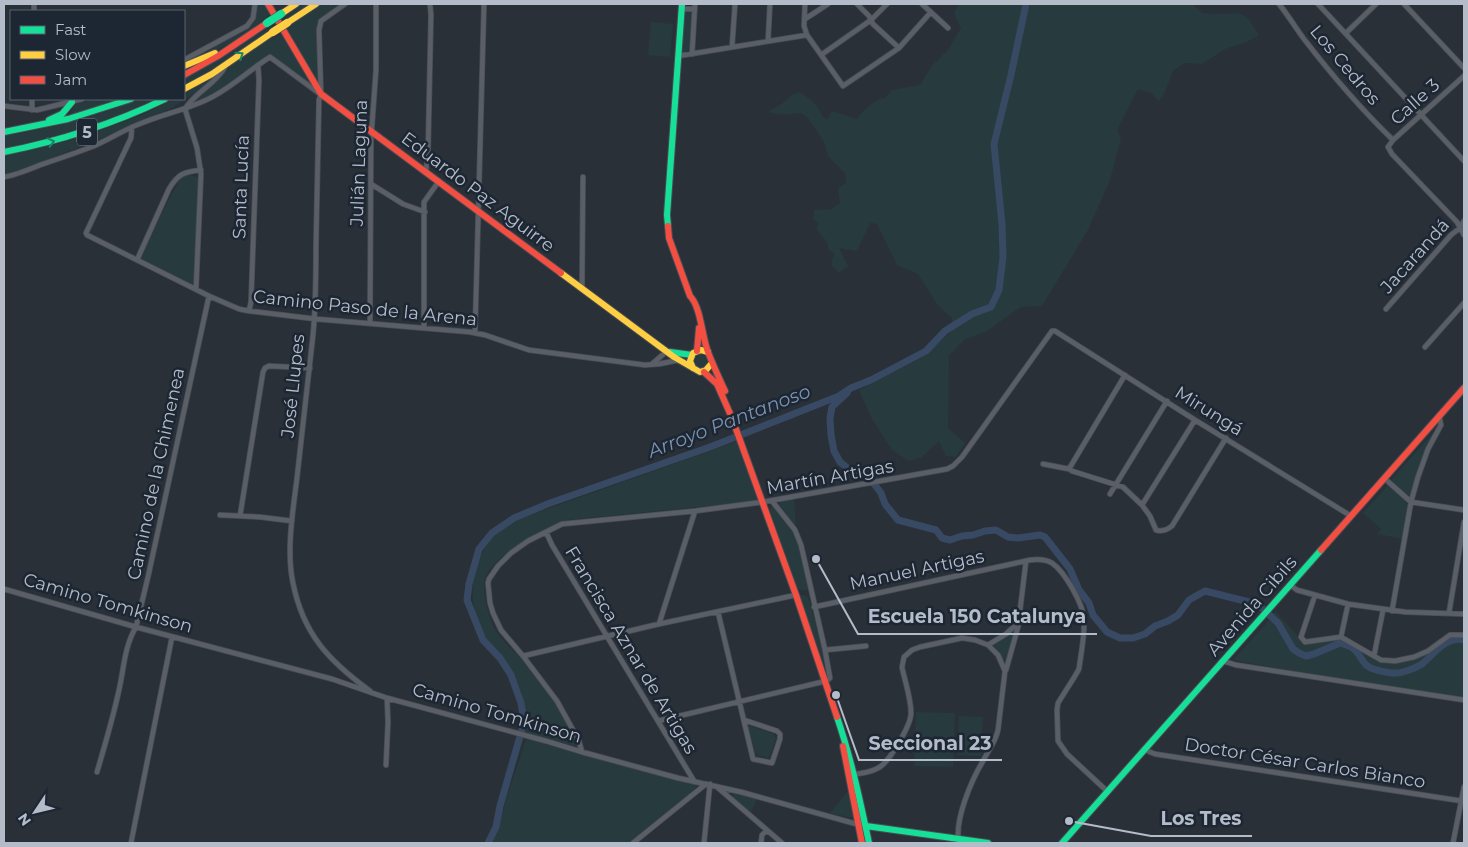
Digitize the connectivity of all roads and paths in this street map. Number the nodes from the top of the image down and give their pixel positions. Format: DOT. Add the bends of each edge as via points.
graph roads {
  1 [pos="255,4"];
  2 [pos="268,4"];
  3 [pos="296,4"];
  4 [pos="316,4"];
  5 [pos="345,4"];
  6 [pos="376,4"];
  7 [pos="430,4"];
  8 [pos="484,4"];
  9 [pos="735,4"];
  10 [pos="770,4"];
  11 [pos="805,4"];
  12 [pos="828,4"];
  13 [pos="857,4"];
  14 [pos="887,4"];
  15 [pos="922,4"];
  16 [pos="1279,4"];
  17 [pos="1318,4"];
  18 [pos="1376,4"];
  19 [pos="1404,4"];
  20 [pos="682,7"];
  21 [pos="695,7"];
  22 [pos="931,12"];
  23 [pos="805,19"];
  24 [pos="871,20"];
  25 [pos="948,28"];
  26 [pos="1346,33"];
  27 [pos="807,35"];
  28 [pos="768,41"];
  29 [pos="237,44"];
  30 [pos="732,47"];
  31 [pos="899,48"];
  32 [pos="692,54"];
  33 [pos="821,55"];
  34 [pos="678,56"];
  35 [pos="185,59"];
  36 [pos="226,65"];
  37 [pos="258,65"];
  38 [pos="185,66"];
  39 [pos="1464,68"];
  40 [pos="185,74"];
  41 [pos="1464,76"];
  42 [pos="185,88"];
  43 [pos="321,94"];
  44 [pos="32,100"];
  45 [pos="79,100"];
  46 [pos="128,100"];
  47 [pos="163,100"];
  48 [pos="72,102"];
  49 [pos="4,106"];
  50 [pos="65,108"];
  51 [pos="185,109"];
  52 [pos="32,110"];
  53 [pos="1422,115"];
  54 [pos="132,127"];
  55 [pos="4,132"];
  56 [pos="372,132"];
  57 [pos="1393,140"];
  58 [pos="4,152"];
  59 [pos="1464,160"];
  60 [pos="201,170"];
  61 [pos="426,172"];
  62 [pos="4,177"];
  63 [pos="583,177"];
  64 [pos="439,181"];
  65 [pos="371,184"];
  66 [pos="478,210"];
  67 [pos="425,212"];
  68 [pos="1464,221"];
  69 [pos="1460,228"];
  70 [pos="1464,235"];
  71 [pos="137,260"];
  72 [pos="582,288"];
  73 [pos="196,289"];
  74 [pos="209,296"];
  75 [pos="690,296"];
  76 [pos="1464,303"];
  77 [pos="1386,309"];
  78 [pos="249,311"];
  79 [pos="314,318"];
  80 [pos="370,323"];
  81 [pos="424,328"];
  82 [pos="1052,331"];
  83 [pos="476,333"];
  84 [pos="1424,348"];
  85 [pos="667,351"];
  86 [pos="708,352"];
  87 [pos="694,353"];
  88 [pos="678,357"];
  89 [pos="712,363"];
  90 [pos="652,364"];
  91 [pos="310,368"];
  92 [pos="694,369"];
  93 [pos="704,372"];
  94 [pos="1125,376"];
  95 [pos="1464,388"];
  96 [pos="1168,402"];
  97 [pos="1440,415"];
  98 [pos="733,420"];
  99 [pos="1195,420"];
  100 [pos="1226,438"];
  101 [pos="1043,464"];
  102 [pos="1069,469"];
  103 [pos="1384,478"];
  104 [pos="1116,484"];
  105 [pos="1110,494"];
  106 [pos="772,501"];
  107 [pos="763,502"];
  108 [pos="1411,502"];
  109 [pos="1142,505"];
  110 [pos="1464,510"];
  111 [pos="695,511"];
  112 [pos="220,515"];
  113 [pos="240,516"];
  114 [pos="1351,516"];
  115 [pos="292,521"];
  116 [pos="1464,522"];
  117 [pos="546,532"];
  118 [pos="1026,561"];
  119 [pos="1290,586"];
  120 [pos="4,589"];
  121 [pos="796,595"];
  122 [pos="1314,595"];
  123 [pos="1348,604"];
  124 [pos="814,607"];
  125 [pos="1382,610"];
  126 [pos="1392,611"];
  127 [pos="718,612"];
  128 [pos="1449,613"];
  129 [pos="1464,614"];
  130 [pos="1019,622"];
  131 [pos="659,624"];
  132 [pos="136,627"];
  133 [pos="1464,636"];
  134 [pos="172,637"];
  135 [pos="607,637"];
  136 [pos="1341,638"];
  137 [pos="988,644"];
  138 [pos="866,646"];
  139 [pos="825,650"];
  140 [pos="523,656"];
  141 [pos="1374,656"];
  142 [pos="1223,661"];
  143 [pos="1005,671"];
  144 [pos="826,681"];
  145 [pos="375,694"];
  146 [pos="387,698"];
  147 [pos="1464,700"];
  148 [pos="739,702"];
  149 [pos="744,720"];
  150 [pos="658,721"];
  151 [pos="1145,750"];
  152 [pos="582,752"];
  153 [pos="386,765"];
  154 [pos="97,772"];
  155 [pos="852,775"];
  156 [pos="694,781"];
  157 [pos="708,784"];
  158 [pos="716,786"];
  159 [pos="1464,787"];
  160 [pos="1108,792"];
  161 [pos="1462,800"];
  162 [pos="862,825"];
  163 [pos="766,830"];
  164 [pos="958,841"];
  165 [pos="131,843"];
  166 [pos="633,843"];
  167 [pos="704,843"];
  168 [pos="761,843"];
  169 [pos="782,843"];
  170 [pos="866,843"];
  171 [pos="988,843"];
  172 [pos="1062,843"];
  173 [pos="1453,843"];
  1 -- 35 [label="street" via="253,18 247,26"];
  2 -- 43 [label="main road"];
  3 -- 29 [label="main road, bridge"];
  36 -- 4 [label="main road, one-way, bridge"];
  5 -- 43 [label="street, José Llupes" via="320,25"];
  6 -- 56 [label="street, Julián Laguna"];
  7 -- 61 [label="street"];
  8 -- 66 [label="street"];
  9 -- 30 [label="street"];
  10 -- 28 [label="street"];
  11 -- 23 [label="street"];
  12 -- 23 [label="street"];
  13 -- 24 [label="street"];
  14 -- 24 [label="street"];
  15 -- 22 [label="street"];
  16 -- 57 [label="street, Los Cedros" via="1367,115"];
  17 -- 26 [label="street"];
  18 -- 26 [label="street"];
  19 -- 39 [label="street"];
  20 -- 21 [label="street"];
  20 -- 34 [label="main road"];
  21 -- 32 [label="street"];
  22 -- 25 [label="street"];
  22 -- 31 [label="street"];
  23 -- 27 [label="street"];
  24 -- 31 [label="street"];
  24 -- 33 [label="street"];
  26 -- 53 [label="street"];
  27 -- 28 [label="street"];
  27 -- 33 [label="street"];
  28 -- 30 [label="street"];
  29 -- 38 [label="main road"];
  29 -- 40 [label="main road"];
  30 -- 32 [label="street"];
  31 -- 33 [label="street" via="842,86"];
  32 -- 34 [label="street"];
  34 -- 75 [label="main road" via="666,215 669,238"];
  36 -- 42 [label="main road"];
  36 -- 51 [label="street"];
  37 -- 43 [label="street, Eduardo Paz Aguirre" via="270,57"];
  37 -- 51 [label="street" via="223,91"];
  37 -- 78 [label="street, Santa Lucía"];
  41 -- 53 [label="street, Calle 3"];
  43 -- 56 [label="main road, Eduardo Paz Aguirre"];
  43 -- 79 [label="street, José Llupes"];
  44 -- 52 [label="street"];
  45 -- 48 [label="street"];
  46 -- 55 [label="main road, 5" via="75,118"];
  58 -- 47 [label="main road, 5, one-way" via="96,129"];
  48 -- 50 [label="main road"];
  49 -- 52 [label="street"];
  50 -- 52 [label="street"];
  50 -- 55 [label="main road" via="52,119 12,127"];
  51 -- 54 [label="street"];
  51 -- 60 [label="street"];
  53 -- 57 [label="street, Calle 3"];
  53 -- 59 [label="street"];
  54 -- 62 [label="street" via="96,145"];
  54 -- 71 [label="street, Camino Paso de la Arena" via="131,138 86,231 87,235"];
  56 -- 61 [label="main road, Eduardo Paz Aguirre"];
  56 -- 65 [label="street, Julián Laguna"];
  57 -- 69 [label="street, Calle 3" via="1389,150"];
  60 -- 71 [label="street" via="182,174 173,182"];
  60 -- 73 [label="street"];
  61 -- 64 [label="main road, Eduardo Paz Aguirre"];
  63 -- 72 [label="street"];
  64 -- 66 [label="main road, Eduardo Paz Aguirre"];
  64 -- 67 [label="street" via="424,200"];
  65 -- 67 [label="street" via="403,204"];
  65 -- 80 [label="street, Julián Laguna"];
  66 -- 72 [label="main road, Eduardo Paz Aguirre"];
  66 -- 83 [label="street"];
  67 -- 81 [label="street"];
  68 -- 69 [label="street, Jacarandá"];
  69 -- 70 [label="street"];
  69 -- 77 [label="street, Jacarandá"];
  71 -- 73 [label="street, Camino Paso de la Arena"];
  72 -- 85 [label="main road, Eduardo Paz Aguirre"];
  73 -- 74 [label="street, Camino Paso de la Arena"];
  74 -- 78 [label="street, Camino Paso de la Arena"];
  74 -- 132 [label="street, Camino de la Chimenea"];
  75 -- 86 [label="main road"];
  75 -- 87 [label="main road" via="699,332"];
  76 -- 84 [label="street"];
  78 -- 79 [label="street, Camino Paso de la Arena"];
  79 -- 80 [label="street, Camino Paso de la Arena"];
  79 -- 91 [label="street, José Llupes"];
  80 -- 81 [label="street, Camino Paso de la Arena"];
  81 -- 83 [label="street, Camino Paso de la Arena"];
  82 -- 94 [label="street, Mirungá"];
  82 -- 106 [label="street, Martín Artigas" via="957,463 942,470"];
  83 -- 90 [label="street, Camino Paso de la Arena" via="529,350"];
  85 -- 88 [label="main road"];
  85 -- 90 [label="street"];
  86 -- 87 [label="main road"];
  86 -- 89 [label="main road"];
  87 -- 88 [label="main road"];
  87 -- 92 [label="main road" via="690,364"];
  88 -- 90 [label="street, Camino Paso de la Arena"];
  88 -- 92 [label="main road"];
  89 -- 93 [label="main road"];
  89 -- 98 [label="main road"];
  91 -- 113 [label="street" via="269,366 263,372"];
  91 -- 115 [label="street, José Llupes"];
  92 -- 93 [label="main road"];
  93 -- 98 [label="main road" via="717,384"];
  94 -- 96 [label="street, Mirungá"];
  94 -- 102 [label="street"];
  95 -- 97 [label="main road, Avenida Cibils"];
  96 -- 99 [label="street, Mirungá"];
  96 -- 104 [label="street"];
  97 -- 103 [label="main road, Avenida Cibils"];
  97 -- 108 [label="street" via="1441,425 1428,449"];
  98 -- 107 [label="main road"];
  99 -- 100 [label="street, Mirungá"];
  99 -- 109 [label="street"];
  100 -- 109 [label="street" via="1172,526 1163,531 1156,530"];
  100 -- 114 [label="street, Mirungá"];
  101 -- 102 [label="street"];
  102 -- 104 [label="street"];
  103 -- 108 [label="street"];
  103 -- 114 [label="main road, Avenida Cibils"];
  104 -- 105 [label="street"];
  104 -- 109 [label="street"];
  106 -- 107 [label="street, Martín Artigas"];
  106 -- 124 [label="street" via="798,538"];
  107 -- 111 [label="street, Martín Artigas"];
  107 -- 121 [label="main road"];
  108 -- 110 [label="street"];
  108 -- 126 [label="street"];
  111 -- 117 [label="street, Martín Artigas" via="574,522"];
  111 -- 131 [label="street"];
  112 -- 113 [label="street"];
  113 -- 115 [label="street"];
  114 -- 119 [label="main road, Avenida Cibils"];
  115 -- 145 [label="street, José Llupes" via="291,574 303,616 328,656"];
  116 -- 128 [label="street"];
  117 -- 135 [label="street, Francisca Aznar de Artigas"];
  117 -- 140 [label="street, Martín Artigas" via="506,557 488,583 497,624"];
  118 -- 124 [label="street, Manuel Artigas"];
  118 -- 130 [label="street"];
  118 -- 160 [label="street, Manuel Artigas" via="1044,560 1053,564 1083,611 1079,669 1057,706 1057,735 1062,749"];
  119 -- 122 [label="street"];
  119 -- 142 [label="main road, Avenida Cibils"];
  120 -- 132 [label="street, Camino Tomkinson"];
  121 -- 127 [label="street"];
  121 -- 144 [label="main road"];
  122 -- 123 [label="street"];
  122 -- 136 [label="street" via="1301,637 1303,641"];
  123 -- 125 [label="street"];
  123 -- 136 [label="street"];
  124 -- 139 [label="street"];
  125 -- 126 [label="street"];
  125 -- 141 [label="street"];
  126 -- 128 [label="street"];
  127 -- 131 [label="street"];
  127 -- 148 [label="street"];
  128 -- 129 [label="street"];
  130 -- 137 [label="street"];
  130 -- 143 [label="street"];
  131 -- 135 [label="street"];
  132 -- 134 [label="street, Camino Tomkinson"];
  132 -- 154 [label="street, Camino de la Chimenea" via="127,646 110,730"];
  133 -- 141 [label="street" via="1450,635 1428,650 1403,660 1387,661"];
  134 -- 145 [label="street, Camino Tomkinson" via="332,679"];
  134 -- 165 [label="street"];
  135 -- 140 [label="street"];
  135 -- 150 [label="street, Francisca Aznar de Artigas"];
  136 -- 141 [label="street"];
  137 -- 143 [label="street" via="998,655"];
  137 -- 155 [label="street" via="962,638 920,647 907,654 902,667 911,712 908,727 880,767"];
  138 -- 139 [label="street"];
  139 -- 144 [label="street" via="830,674"];
  140 -- 152 [label="street, Martín Artigas" via="556,701"];
  142 -- 147 [label="street"];
  142 -- 151 [label="main road, Avenida Cibils"];
  143 -- 164 [label="street" via="997,736 966,800 958,824"];
  144 -- 148 [label="street"];
  144 -- 155 [label="main road"];
  145 -- 146 [label="street, Camino Tomkinson"];
  146 -- 152 [label="street, Camino Tomkinson"];
  146 -- 153 [label="street"];
  148 -- 149 [label="street"];
  148 -- 150 [label="street"];
  149 -- 149 [label="street" via="780,734 772,763 753,760"];
  150 -- 156 [label="street, Francisca Aznar de Artigas"];
  151 -- 160 [label="main road, Avenida Cibils"];
  151 -- 161 [label="street, Doctor César Carlos Bianco"];
  152 -- 156 [label="street, Camino Tomkinson"];
  155 -- 162 [label="main road"];
  155 -- 162 [label="main road" via="853,794"];
  156 -- 157 [label="street, Camino Tomkinson"];
  157 -- 158 [label="street, Camino Tomkinson"];
  157 -- 166 [label="street"];
  157 -- 167 [label="street"];
  158 -- 162 [label="street, Camino Tomkinson"];
  158 -- 163 [label="street"];
  159 -- 161 [label="street"];
  160 -- 172 [label="main road, Avenida Cibils"];
  161 -- 173 [label="street"];
  162 -- 164 [label="main road, Camino Tomkinson"];
  162 -- 170 [label="main road"];
  163 -- 168 [label="street"];
  163 -- 169 [label="street"];
  164 -- 171 [label="main road, Camino Tomkinson"];
}
